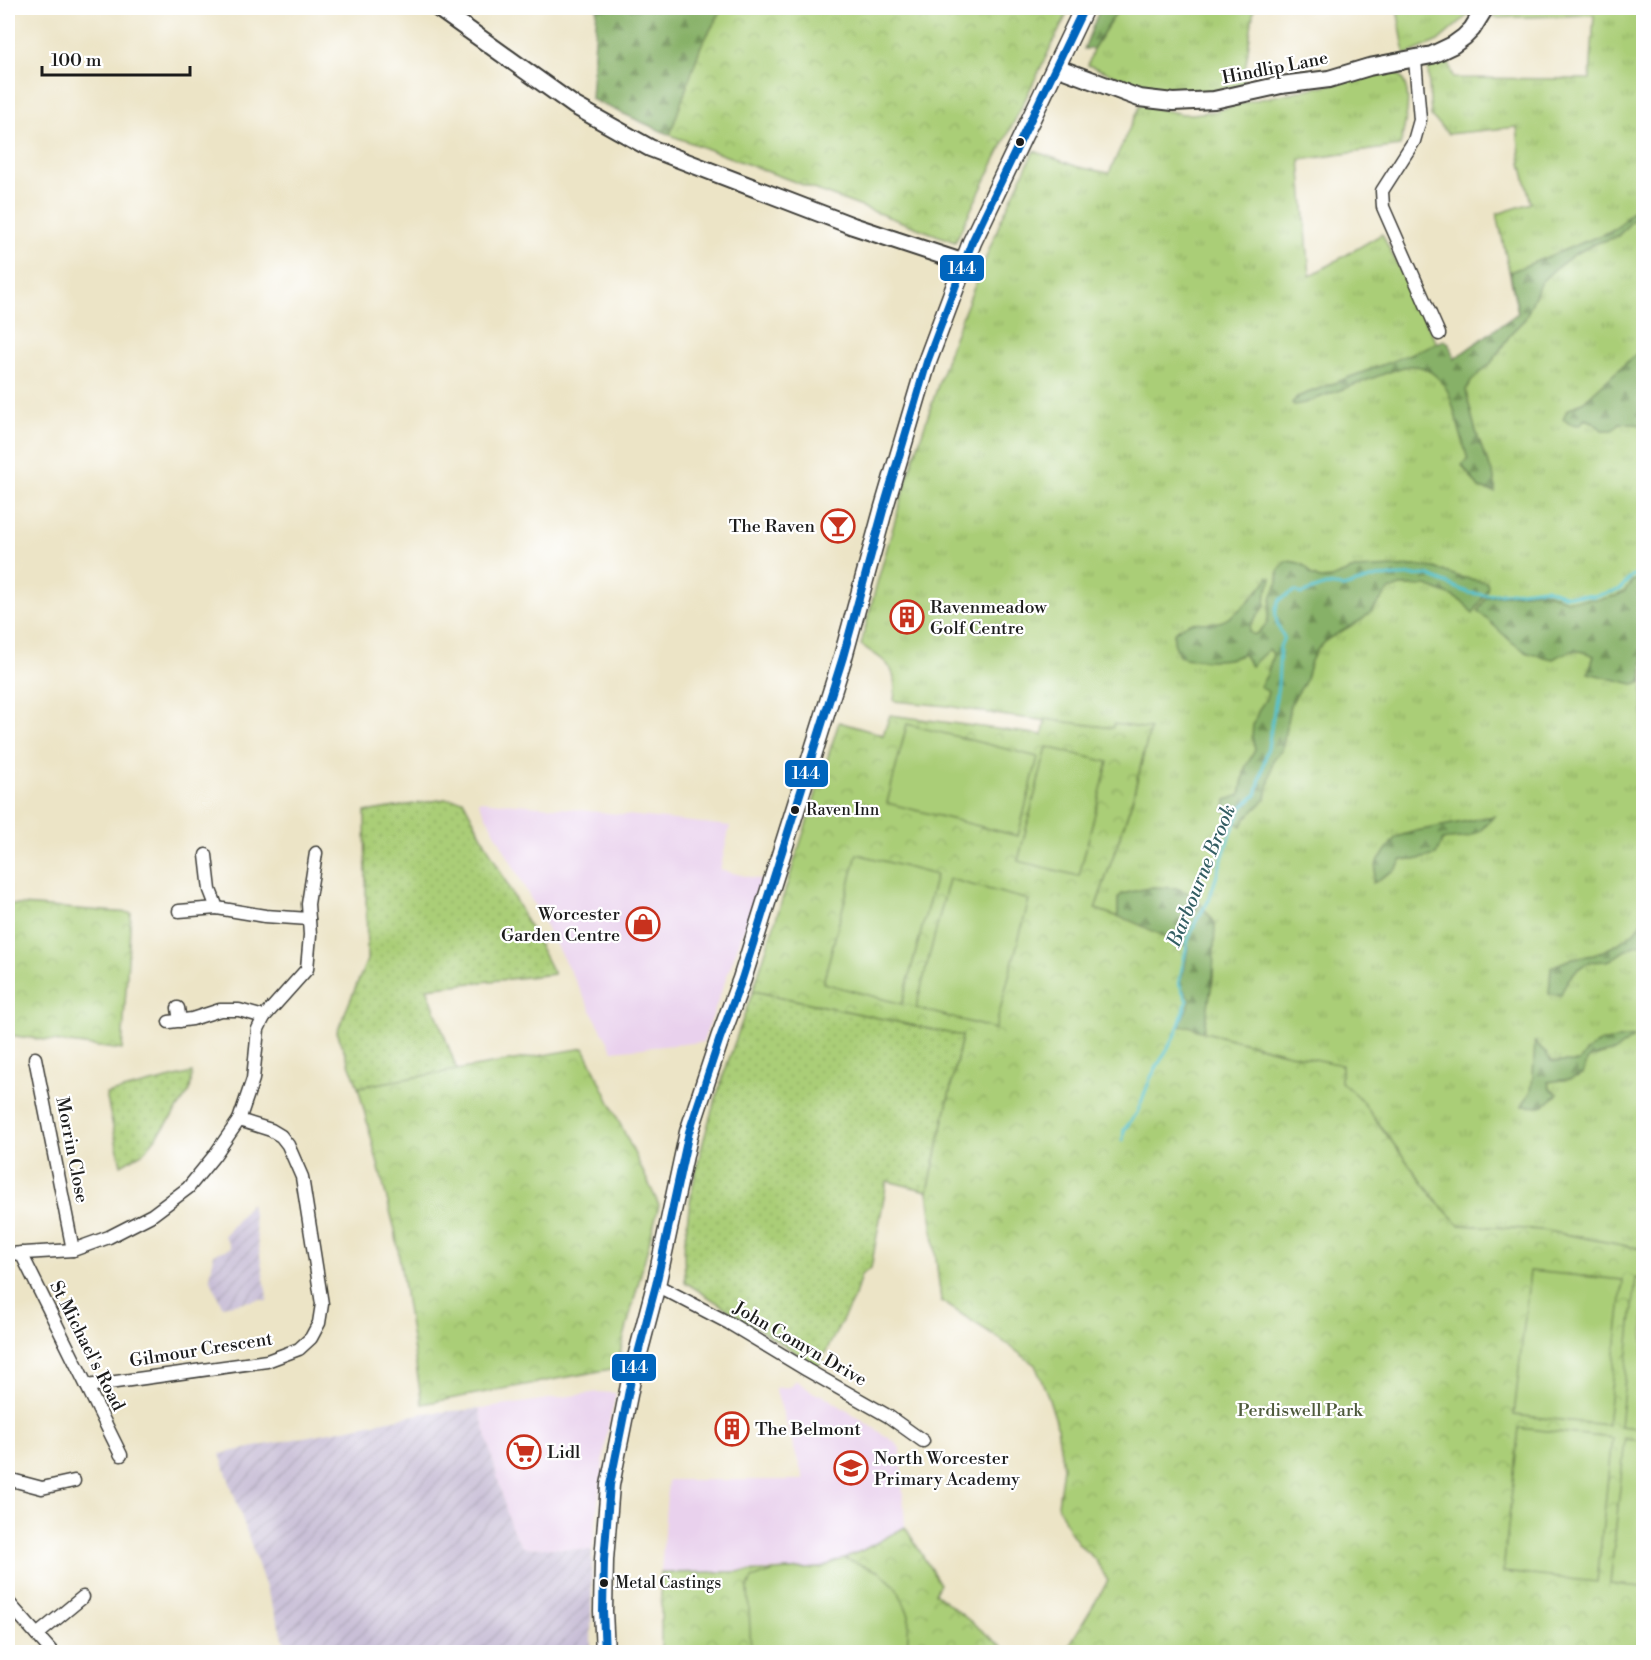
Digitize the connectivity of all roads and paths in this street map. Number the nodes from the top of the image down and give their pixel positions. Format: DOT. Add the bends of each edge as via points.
graph roads {
  1 [pos="438,8"];
  2 [pos="1084,8"];
  3 [pos="1485,8"];
  4 [pos="1415,59"];
  5 [pos="1056,67"];
  6 [pos="965,262"];
  7 [pos="1439,334"];
  8 [pos="316,854"];
  9 [pos="206,855"];
  10 [pos="217,909"];
  11 [pos="179,911"];
  12 [pos="309,919"];
  13 [pos="176,1017"];
  14 [pos="264,1017"];
  15 [pos="35,1058"];
  16 [pos="239,1120"];
  17 [pos="74,1250"];
  18 [pos="21,1253"];
  19 [pos="8,1254"];
  20 [pos="656,1285"];
  21 [pos="87,1386"];
  22 [pos="923,1441"];
  23 [pos="121,1455"];
  24 [pos="8,1479"];
  25 [pos="74,1481"];
  26 [pos="83,1597"];
  27 [pos="8,1602"];
  28 [pos="37,1635"];
  29 [pos="52,1653"];
  30 [pos="604,1653"];
  1 -- 6 [label="street" via="574,106 650,148 853,226"];
  2 -- 5 [label="main road"];
  3 -- 4 [label="street, Hindlip Lane" via="1472,29 1453,45"];
  4 -- 5 [label="street, Hindlip Lane" via="1329,79 1185,102 1139,98"];
  4 -- 7 [label="street" via="1420,120 1414,141 1382,191 1383,207"];
  5 -- 6 [label="main road"];
  6 -- 20 [label="main road" via="927,362 830,697 742,980 689,1132"];
  8 -- 12 [label="street"];
  9 -- 10 [label="street" via="210,890"];
  10 -- 11 [label="street"];
  10 -- 12 [label="street"];
  12 -- 14 [label="street" via="307,969"];
  13 -- 14 [label="street" via="192,1019 230,1010"];
  14 -- 16 [label="street" via="258,1029 253,1079"];
  15 -- 17 [label="street, Morrin Close"];
  16 -- 17 [label="street" via="188,1188 152,1215"];
  16 -- 21 [label="street, Gilmour Crescent" via="281,1136 302,1177 322,1305 311,1338 299,1349 267,1361"];
  17 -- 18 [label="street"];
  18 -- 19 [label="street"];
  18 -- 21 [label="street, St Michael's Road"];
  20 -- 22 [label="street, John Comyn Drive" via="729,1323 888,1416"];
  20 -- 30 [label="main road" via="631,1380 610,1485 604,1560"];
  21 -- 23 [label="street, St Michael's Road"];
  24 -- 25 [label="street" via="42,1488"];
  26 -- 28 [label="street"];
  27 -- 28 [label="street"];
  28 -- 29 [label="street"];
}
